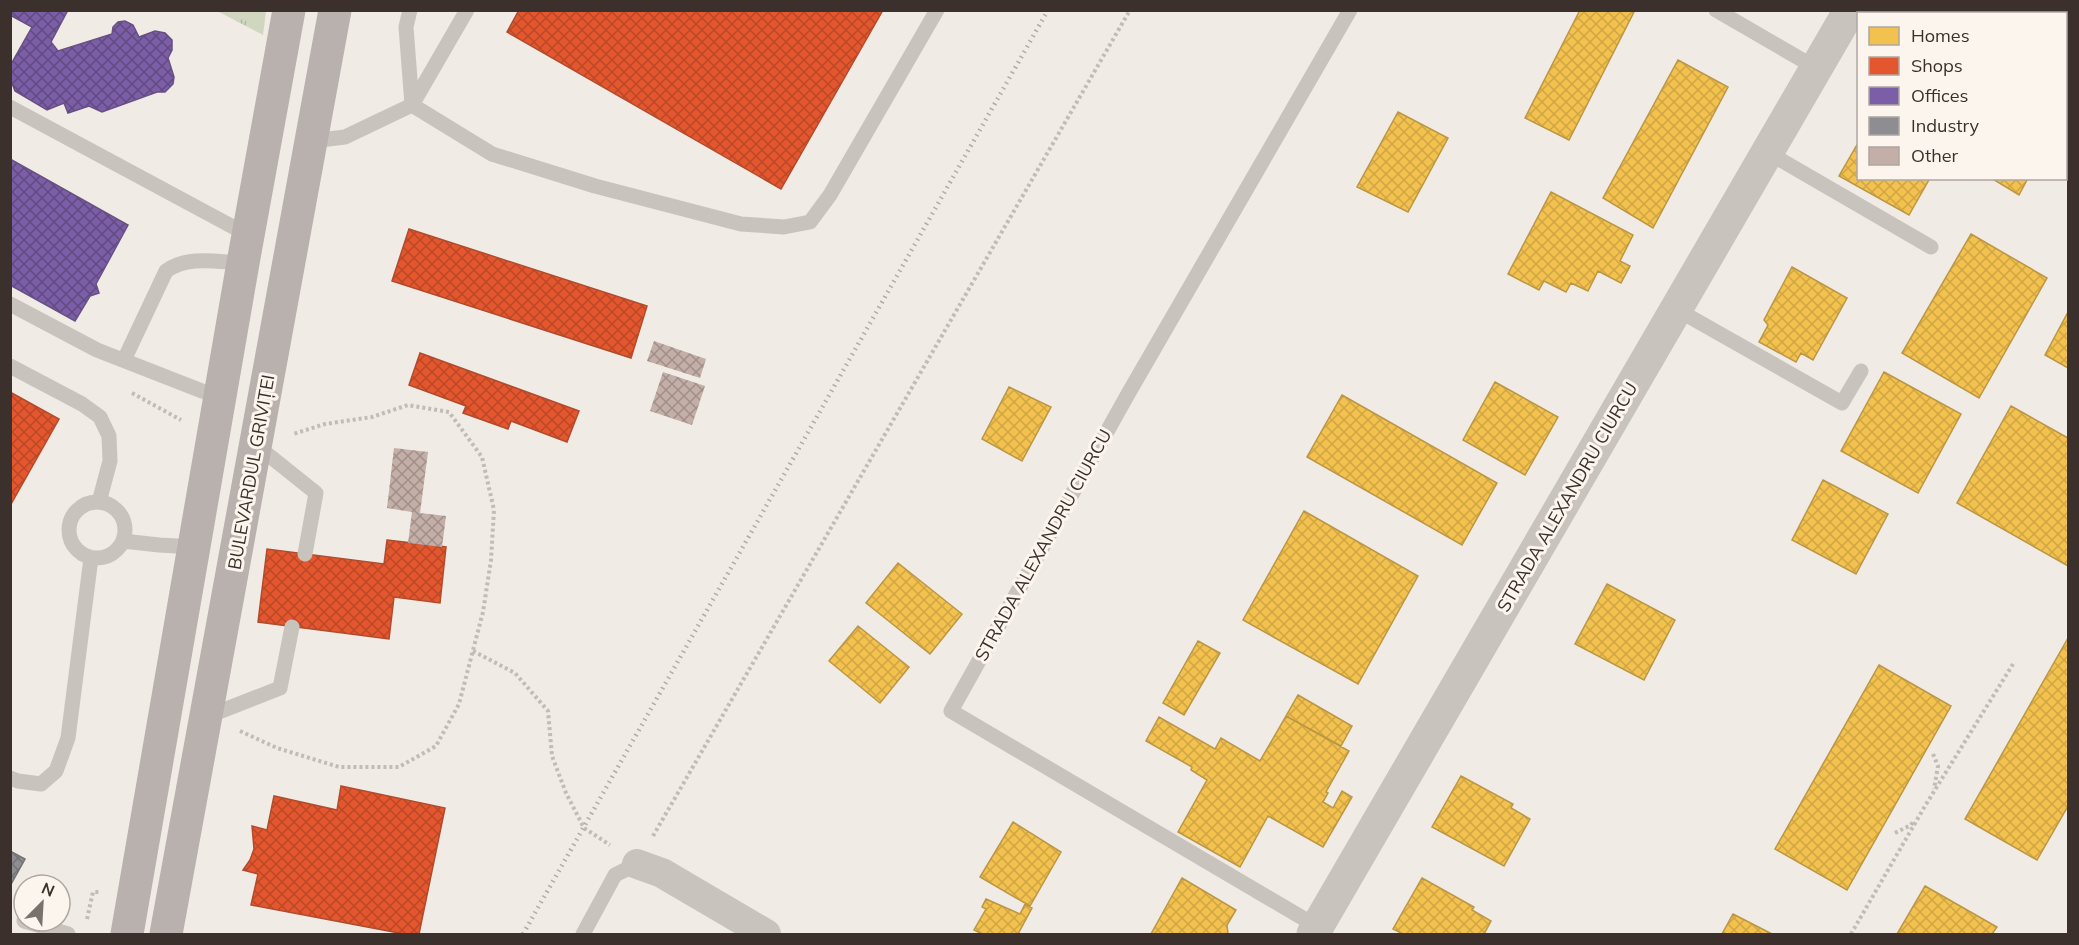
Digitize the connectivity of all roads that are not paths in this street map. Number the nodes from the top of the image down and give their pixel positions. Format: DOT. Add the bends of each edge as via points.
graph roads {
  1 [pos="289,10"];
  2 [pos="335,10"];
  3 [pos="410,10"];
  4 [pos="467,10"];
  5 [pos="937,10"];
  6 [pos="1350,10"];
  7 [pos="1716,10"];
  8 [pos="1850,10"];
  9 [pos="1816,68"];
  10 [pos="412,105"];
  11 [pos="10,107"];
  12 [pos="312,141"];
  13 [pos="1767,152"];
  14 [pos="1931,247"];
  15 [pos="245,249"];
  16 [pos="10,304"];
  17 [pos="1676,309"];
  18 [pos="124,360"];
  19 [pos="10,366"];
  20 [pos="1861,370"];
  21 [pos="220,396"];
  22 [pos="255,445"];
  23 [pos="99,502"];
  24 [pos="123,541"];
  25 [pos="194,547"];
  26 [pos="305,554"];
  27 [pos="91,558"];
  28 [pos="292,627"];
  29 [pos="206,717"];
  30 [pos="10,778"];
  31 [pos="637,864"];
  32 [pos="1315,931"];
  33 [pos="127,934"];
  34 [pos="166,934"];
  35 [pos="583,934"];
  36 [pos="766,934"];
  1 -- 15 [label="main road"];
  2 -- 12 [label="main road, BULEVARDUL GRIVIȚEI"];
  3 -- 10 [label="lane" via="406,27"];
  4 -- 10 [label="lane"];
  5 -- 10 [label="lane" via="831,195 810,222 784,226 741,224 595,186 492,154"];
  6 -- 32 [label="lane, STRADA ALEXANDRU CIURCU" via="1122,404 951,711"];
  7 -- 9 [label="lane"];
  8 -- 9 [label="street, STRADA ALEXANDRU CIURCU"];
  9 -- 13 [label="street, STRADA ALEXANDRU CIURCU"];
  10 -- 12 [label="lane" via="345,137"];
  11 -- 15 [label="lane"];
  12 -- 22 [label="main road, BULEVARDUL GRIVIȚEI"];
  13 -- 14 [label="lane"];
  13 -- 17 [label="street, STRADA ALEXANDRU CIURCU"];
  15 -- 18 [label="lane" via="176,263 166,271"];
  15 -- 21 [label="main road"];
  16 -- 18 [label="lane"];
  17 -- 20 [label="lane" via="1842,403"];
  17 -- 32 [label="street, STRADA ALEXANDRU CIURCU"];
  18 -- 21 [label="lane"];
  19 -- 23 [label="lane" via="100,417 109,436 110,461"];
  21 -- 25 [label="main road"];
  22 -- 26 [label="lane" via="316,493"];
  22 -- 29 [label="main road, BULEVARDUL GRIVIȚEI"];
  23 -- 24 [label="lane" via="118,511 124,523"];
  23 -- 27 [label="lane" via="76,510 68,528 75,549"];
  24 -- 25 [label="lane"];
  24 -- 27 [label="lane" via="104,558"];
  25 -- 33 [label="main road"];
  27 -- 30 [label="lane" via="68,738 56,771 41,784"];
  28 -- 29 [label="lane" via="280,688"];
  29 -- 34 [label="main road, BULEVARDUL GRIVIȚEI"];
  31 -- 35 [label="lane" via="615,875"];
  31 -- 36 [label="street" via="662,873"];
}
